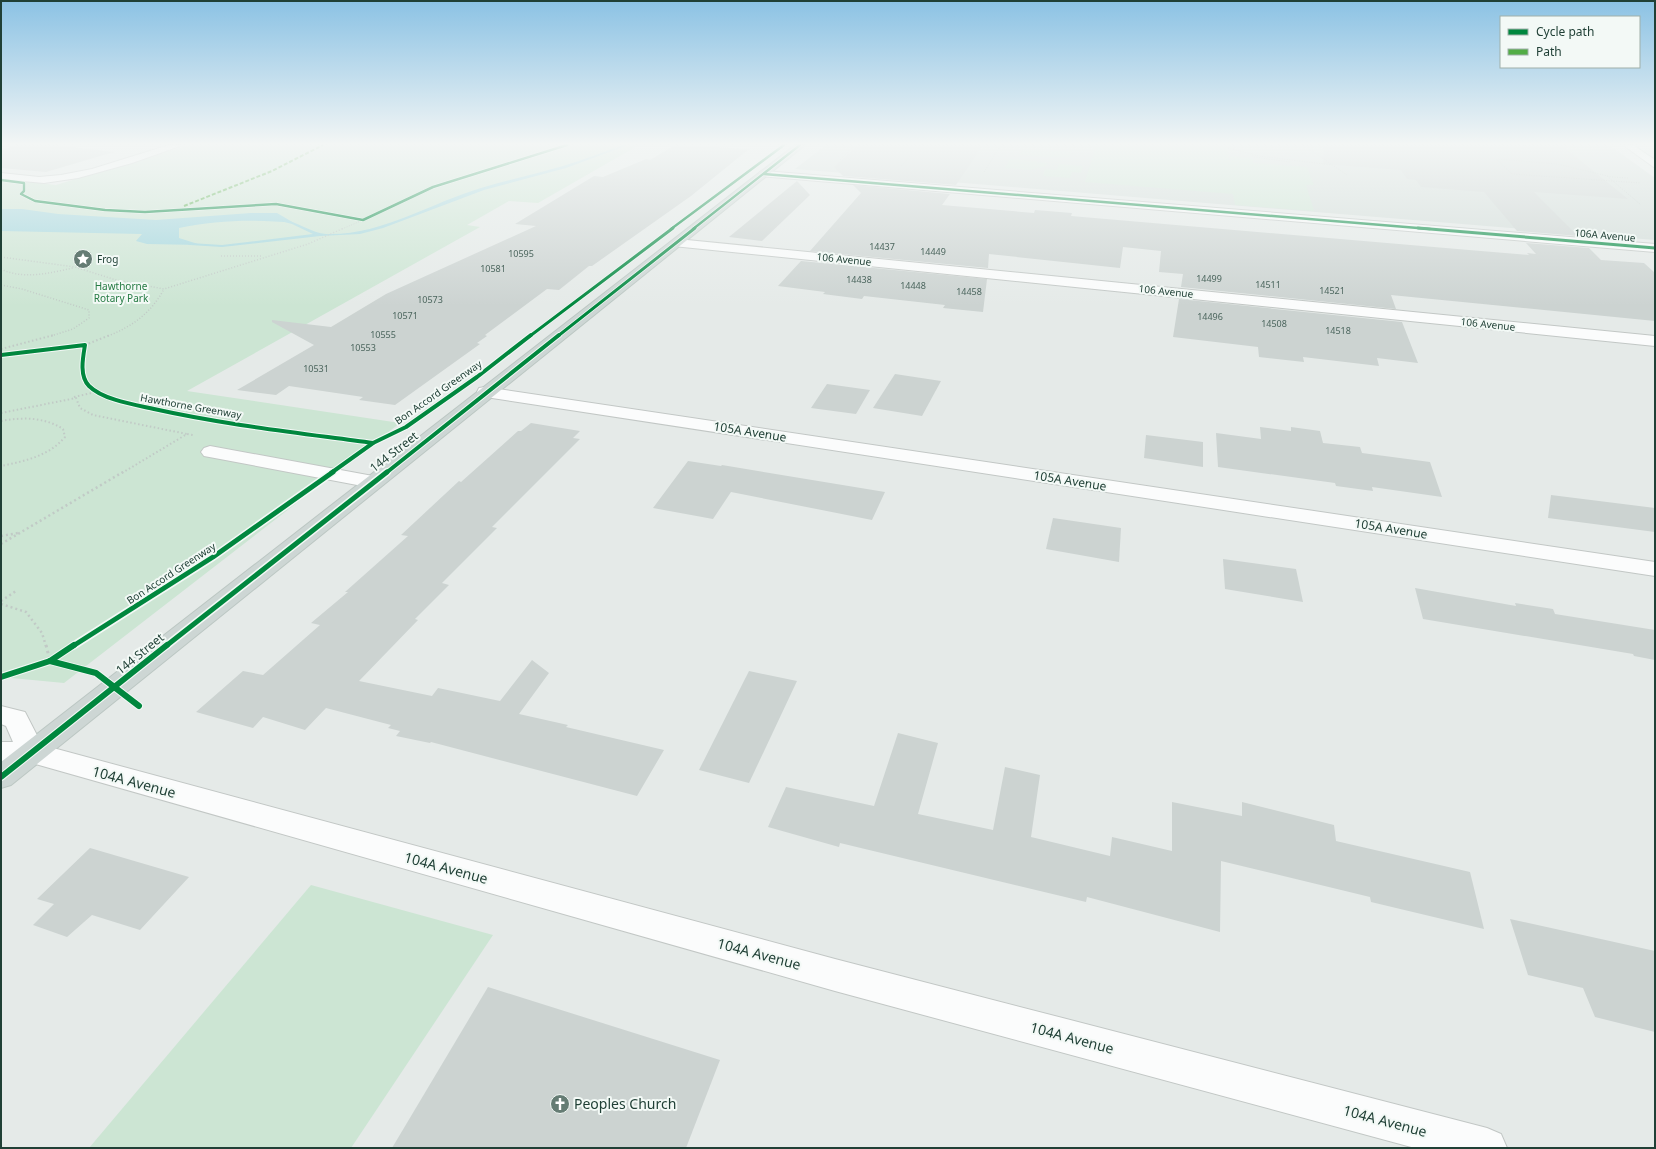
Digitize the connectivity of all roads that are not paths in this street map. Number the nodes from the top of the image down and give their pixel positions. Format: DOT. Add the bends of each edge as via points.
graph roads {
  1 [pos="733,199"];
  2 [pos="1090,199"];
  3 [pos="677,242"];
  4 [pos="1655,248"];
  5 [pos="1655,341"];
  6 [pos="486,392"];
  7 [pos="210,452"];
  8 [pos="373,482"];
  9 [pos="1655,569"];
  10 [pos="1,715"];
  11 [pos="17,752"];
  12 [pos="1,777"];
  13 [pos="1487,1148"];
  1 -- 3 [label="main road, 144 Street"];
  2 -- 4 [label="street, 106A Avenue"];
  3 -- 5 [label="street, 106 Avenue"];
  3 -- 6 [label="main road, 144 Street"];
  6 -- 8 [label="main road, 144 Street"];
  6 -- 9 [label="street, 105A Avenue"];
  7 -- 8 [label="street"];
  8 -- 11 [label="main road, 144 Street"];
  10 -- 11 [label="street" via="16,719"];
  11 -- 12 [label="main road, 144 Street"];
  11 -- 13 [label="street, 104A Avenue" via="827,973"];
}
